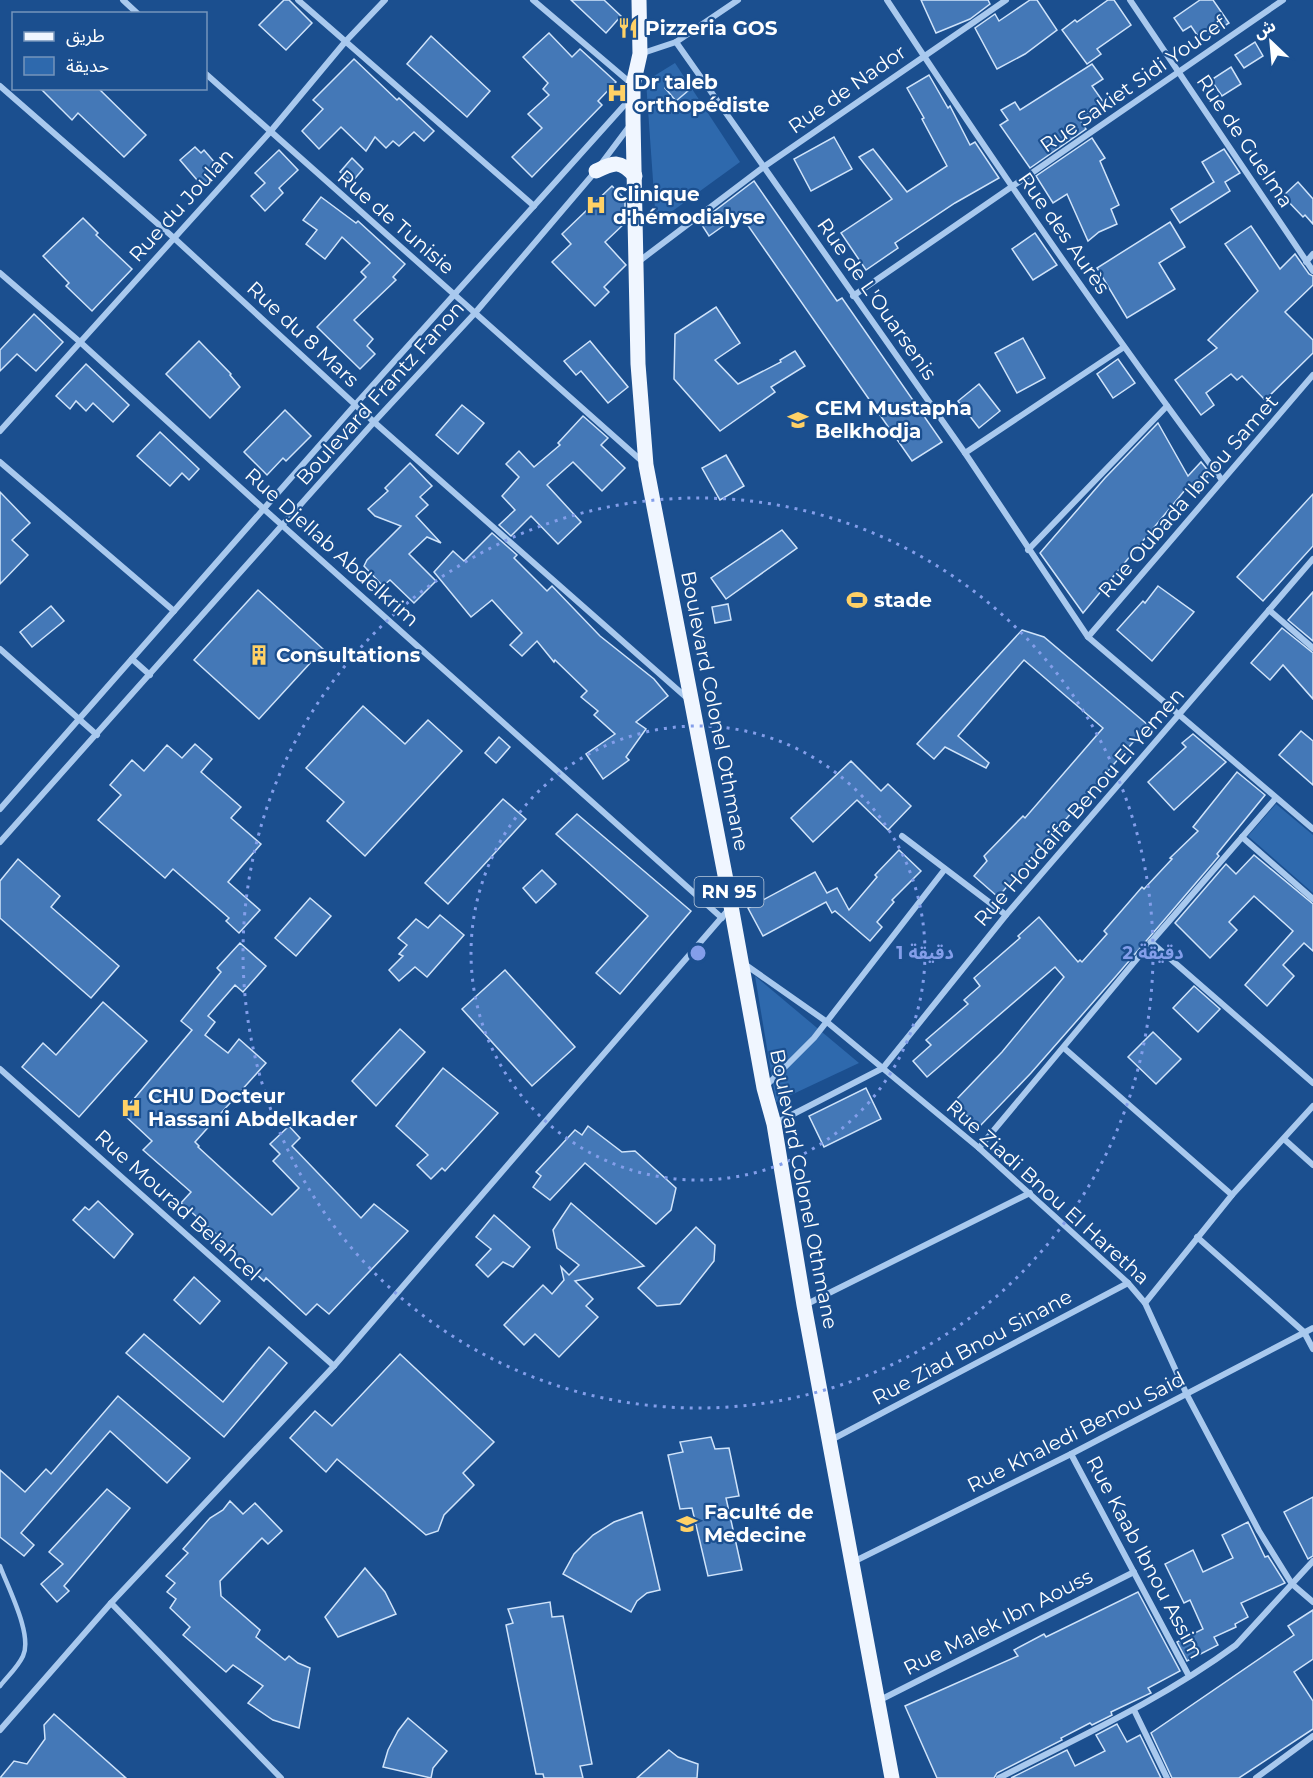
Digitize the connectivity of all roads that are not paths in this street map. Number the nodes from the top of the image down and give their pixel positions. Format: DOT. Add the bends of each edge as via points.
graph roads {
  1 [pos="123,0"];
  2 [pos="298,0"];
  3 [pos="385,0"];
  4 [pos="533,0"];
  5 [pos="639,0"];
  6 [pos="738,0"];
  7 [pos="887,0"];
  8 [pos="1006,0"];
  9 [pos="1130,0"];
  10 [pos="1283,0"];
  11 [pos="136,12"];
  12 [pos="345,42"];
  13 [pos="676,42"];
  14 [pos="640,54"];
  15 [pos="924,56"];
  16 [pos="1179,72"];
  17 [pos="207,75"];
  18 [pos="0,86"];
  19 [pos="634,90"];
  20 [pos="633,120"];
  21 [pos="270,132"];
  22 [pos="765,166"];
  23 [pos="596,171"];
  24 [pos="634,176"];
  25 [pos="1011,188"];
  26 [pos="534,206"];
  27 [pos="174,238"];
  28 [pos="1313,254"];
  29 [pos="1306,262"];
  30 [pos="636,263"];
  31 [pos="1313,271"];
  32 [pos="0,273"];
  33 [pos="455,296"];
  34 [pos="853,296"];
  35 [pos="475,313"];
  36 [pos="80,342"];
  37 [pos="1124,347"];
  38 [pos="1313,375"];
  39 [pos="356,405"];
  40 [pos="1167,406"];
  41 [pos="374,422"];
  42 [pos="0,431"];
  43 [pos="965,453"];
  44 [pos="0,462"];
  45 [pos="646,465"];
  46 [pos="1222,480"];
  47 [pos="265,510"];
  48 [pos="284,526"];
  49 [pos="1028,550"];
  50 [pos="1313,559"];
  51 [pos="1269,610"];
  52 [pos="174,611"];
  53 [pos="1088,637"];
  54 [pos="1313,648"];
  55 [pos="0,650"];
  56 [pos="132,659"];
  57 [pos="150,675"];
  58 [pos="692,702"];
  59 [pos="1179,714"];
  60 [pos="79,719"];
  61 [pos="97,735"];
  62 [pos="1276,798"];
  63 [pos="0,809"];
  64 [pos="1313,829"];
  65 [pos="902,836"];
  66 [pos="1242,837"];
  67 [pos="0,842"];
  68 [pos="945,869"];
  69 [pos="1313,899"];
  70 [pos="727,912"];
  71 [pos="1006,915"];
  72 [pos="1151,942"];
  73 [pos="741,961"];
  74 [pos="827,1022"];
  75 [pos="1064,1048"];
  76 [pos="883,1068"];
  77 [pos="0,1069"];
  78 [pos="1313,1083"];
  79 [pos="764,1088"];
  80 [pos="1313,1106"];
  81 [pos="774,1124"];
  82 [pos="1284,1139"];
  83 [pos="979,1148"];
  84 [pos="1313,1165"];
  85 [pos="1030,1193"];
  86 [pos="1232,1195"];
  87 [pos="1197,1237"];
  88 [pos="1128,1283"];
  89 [pos="1145,1303"];
  90 [pos="804,1305"];
  91 [pos="1313,1328"];
  92 [pos="1304,1332"];
  93 [pos="1313,1349"];
  94 [pos="334,1365"];
  95 [pos="1186,1395"];
  96 [pos="830,1440"];
  97 [pos="1071,1454"];
  98 [pos="1313,1561"];
  99 [pos="853,1562"];
  100 [pos="0,1566"];
  101 [pos="1134,1572"];
  102 [pos="1292,1584"];
  103 [pos="1313,1602"];
  104 [pos="111,1603"];
  105 [pos="1189,1676"];
  106 [pos="0,1686"];
  107 [pos="878,1701"];
  108 [pos="1134,1710"];
  109 [pos="0,1730"];
  110 [pos="1313,1736"];
  111 [pos="281,1778"];
  112 [pos="892,1778"];
  113 [pos="999,1778"];
  114 [pos="1167,1778"];
  115 [pos="1256,1778"];
  1 -- 11 [label="street"];
  2 -- 12 [label="street"];
  3 -- 12 [label="street, Rue du Joulan"];
  4 -- 19 [label="street"];
  5 -- 14 [label="main road, Boulevard Colonel Othmane / RN 95"];
  6 -- 13 [label="street"];
  7 -- 15 [label="street, Rue des Aurès"];
  8 -- 15 [label="street, Rue de Nador"];
  9 -- 16 [label="street, Rue de Guelma"];
  10 -- 16 [label="street, Rue Sakiet Sidi Youcef"];
  12 -- 21 [label="street, Rue du Joulan"];
  12 -- 26 [label="street"];
  13 -- 14 [label="street"];
  13 -- 22 [label="street, Rue de L'Ouarsenis"];
  14 -- 19 [label="main road, Boulevard Colonel Othmane / RN 95"];
  15 -- 22 [label="street, Rue de Nador"];
  15 -- 25 [label="street, Rue des Aurès"];
  16 -- 25 [label="street, Rue Sakiet Sidi Youcef"];
  16 -- 29 [label="street, Rue de Guelma"];
  17 -- 21 [label="street, Rue de Tunisie"];
  18 -- 27 [label="street, Rue du 8 Mars"];
  19 -- 20 [label="main road, Boulevard Colonel Othmane / RN 95"];
  19 -- 26 [label="street"];
  20 -- 23 [label="street, Boulevard Frantz Fanon"];
  20 -- 24 [label="main road, Boulevard Colonel Othmane / RN 95"];
  21 -- 27 [label="street, Rue du Joulan"];
  21 -- 33 [label="street, Rue de Tunisie"];
  22 -- 30 [label="street, Rue de Nador"];
  22 -- 34 [label="street, Rue de L'Ouarsenis"];
  23 -- 24 [label="main road" via="620,164"];
  23 -- 35 [label="street, Boulevard Frantz Fanon"];
  24 -- 30 [label="main road, Boulevard Colonel Othmane / RN 95"];
  25 -- 34 [label="street, Rue Sakiet Sidi Youcef"];
  25 -- 37 [label="street, Rue des Aurès"];
  26 -- 33 [label="street"];
  27 -- 36 [label="street, Rue du Joulan"];
  27 -- 39 [label="street, Rue du 8 Mars"];
  28 -- 29 [label="street"];
  29 -- 31 [label="street, Rue de Guelma"];
  30 -- 45 [label="main road, Boulevard Colonel Othmane / RN 95"];
  32 -- 36 [label="street, Rue Djellab Abdelkrim"];
  33 -- 35 [label="street, Rue de Tunisie"];
  33 -- 39 [label="street"];
  34 -- 43 [label="street, Rue de L'Ouarsenis"];
  35 -- 41 [label="street, Boulevard Frantz Fanon"];
  35 -- 45 [label="street, Rue de Tunisie"];
  36 -- 42 [label="street, Rue du Joulan"];
  36 -- 47 [label="street, Rue Djellab Abdelkrim"];
  37 -- 40 [label="street, Rue des Aurès"];
  37 -- 43 [label="street"];
  38 -- 46 [label="street, Rue Oubada Ibnou Samet"];
  39 -- 41 [label="street, Rue du 8 Mars"];
  39 -- 47 [label="street"];
  40 -- 46 [label="street, Rue des Aurès"];
  40 -- 49 [label="street"];
  41 -- 48 [label="street, Boulevard Frantz Fanon"];
  41 -- 58 [label="street, Rue du 8 Mars"];
  43 -- 49 [label="street, Rue de L'Ouarsenis"];
  44 -- 52 [label="street"];
  45 -- 58 [label="main road, Boulevard Colonel Othmane / RN 95"];
  46 -- 53 [label="street, Rue Oubada Ibnou Samet"];
  47 -- 48 [label="street, Rue Djellab Abdelkrim"];
  47 -- 52 [label="street"];
  48 -- 57 [label="street, Boulevard Frantz Fanon"];
  48 -- 70 [label="street, Rue Djellab Abdelkrim"];
  49 -- 53 [label="street, Rue de L'Ouarsenis"];
  50 -- 51 [label="street, Rue Houdaifa Benou El Yemen"];
  51 -- 54 [label="street"];
  51 -- 59 [label="street, Rue Houdaifa Benou El Yemen"];
  52 -- 56 [label="street"];
  53 -- 59 [label="street, Rue de L'Ouarsenis"];
  55 -- 60 [label="street"];
  56 -- 57 [label="street"];
  56 -- 60 [label="street"];
  57 -- 61 [label="street, Boulevard Frantz Fanon"];
  58 -- 70 [label="main road, Boulevard Colonel Othmane / RN 95"];
  59 -- 62 [label="street, Rue de L'Ouarsenis"];
  59 -- 71 [label="street, Rue Houdaifa Benou El Yemen"];
  60 -- 61 [label="street"];
  60 -- 63 [label="street"];
  61 -- 67 [label="street, Boulevard Frantz Fanon"];
  62 -- 64 [label="street, Rue de L'Ouarsenis"];
  62 -- 66 [label="street"];
  65 -- 68 [label="street"];
  66 -- 69 [label="street"];
  66 -- 72 [label="street"];
  68 -- 71 [label="street"];
  68 -- 74 [label="street"];
  70 -- 73 [label="main road, Boulevard Colonel Othmane / RN 95"];
  70 -- 94 [label="street"];
  71 -- 76 [label="street, Rue Houdaifa Benou El Yemen"];
  72 -- 75 [label="street"];
  72 -- 78 [label="street"];
  73 -- 74 [label="street, Rue Ziadi Bnou El Haretha"];
  73 -- 79 [label="main road, Boulevard Colonel Othmane / RN 95"];
  74 -- 76 [label="street, Rue Ziadi Bnou El Haretha"];
  74 -- 79 [label="street"];
  75 -- 83 [label="street"];
  75 -- 86 [label="street"];
  76 -- 81 [label="street, Rue Houdaifa Benou El Yemen"];
  76 -- 83 [label="street, Rue Ziadi Bnou El Haretha"];
  77 -- 94 [label="street, Rue Mourad Belahcel"];
  79 -- 81 [label="main road, Boulevard Colonel Othmane / RN 95"];
  80 -- 82 [label="street"];
  81 -- 90 [label="main road, Boulevard Colonel Othmane / RN 95"];
  82 -- 84 [label="street"];
  82 -- 86 [label="street"];
  83 -- 85 [label="street, Rue Ziadi Bnou El Haretha"];
  85 -- 88 [label="street, Rue Ziadi Bnou El Haretha"];
  85 -- 90 [label="street"];
  86 -- 87 [label="street"];
  87 -- 89 [label="street"];
  87 -- 92 [label="street"];
  88 -- 89 [label="street, Rue Ziadi Bnou El Haretha"];
  88 -- 96 [label="street, Rue Ziad Bnou Sinane"];
  89 -- 95 [label="street, Rue Ziadi Bnou El Haretha"];
  90 -- 96 [label="main road, Boulevard Colonel Othmane / RN 95"];
  91 -- 92 [label="street, Rue Khaledi Benou Said"];
  92 -- 93 [label="street"];
  92 -- 95 [label="street, Rue Khaledi Benou Said"];
  94 -- 104 [label="street"];
  95 -- 97 [label="street, Rue Khaledi Benou Said"];
  95 -- 102 [label="street, Rue Ziadi Bnou El Haretha" via="1258,1531"];
  96 -- 99 [label="main road, Boulevard Colonel Othmane / RN 95"];
  97 -- 99 [label="street, Rue Khaledi Benou Said"];
  97 -- 101 [label="street, Rue Kaab Ibnou Assim"];
  98 -- 102 [label="street"];
  99 -- 107 [label="main road, Boulevard Colonel Othmane / RN 95"];
  100 -- 106 [label="lane" via="25,1632 26,1646"];
  101 -- 105 [label="street, Rue Kaab Ibnou Assim"];
  101 -- 107 [label="street, Rue Malek Ibn Aouss"];
  102 -- 103 [label="street, Rue Ziadi Bnou El Haretha"];
  102 -- 105 [label="street" via="1236,1645"];
  104 -- 109 [label="street"];
  104 -- 111 [label="street"];
  105 -- 108 [label="street"];
  107 -- 112 [label="main road, Boulevard Colonel Othmane / RN 95"];
  108 -- 113 [label="street"];
  108 -- 114 [label="street"];
  110 -- 115 [label="street"];
}
